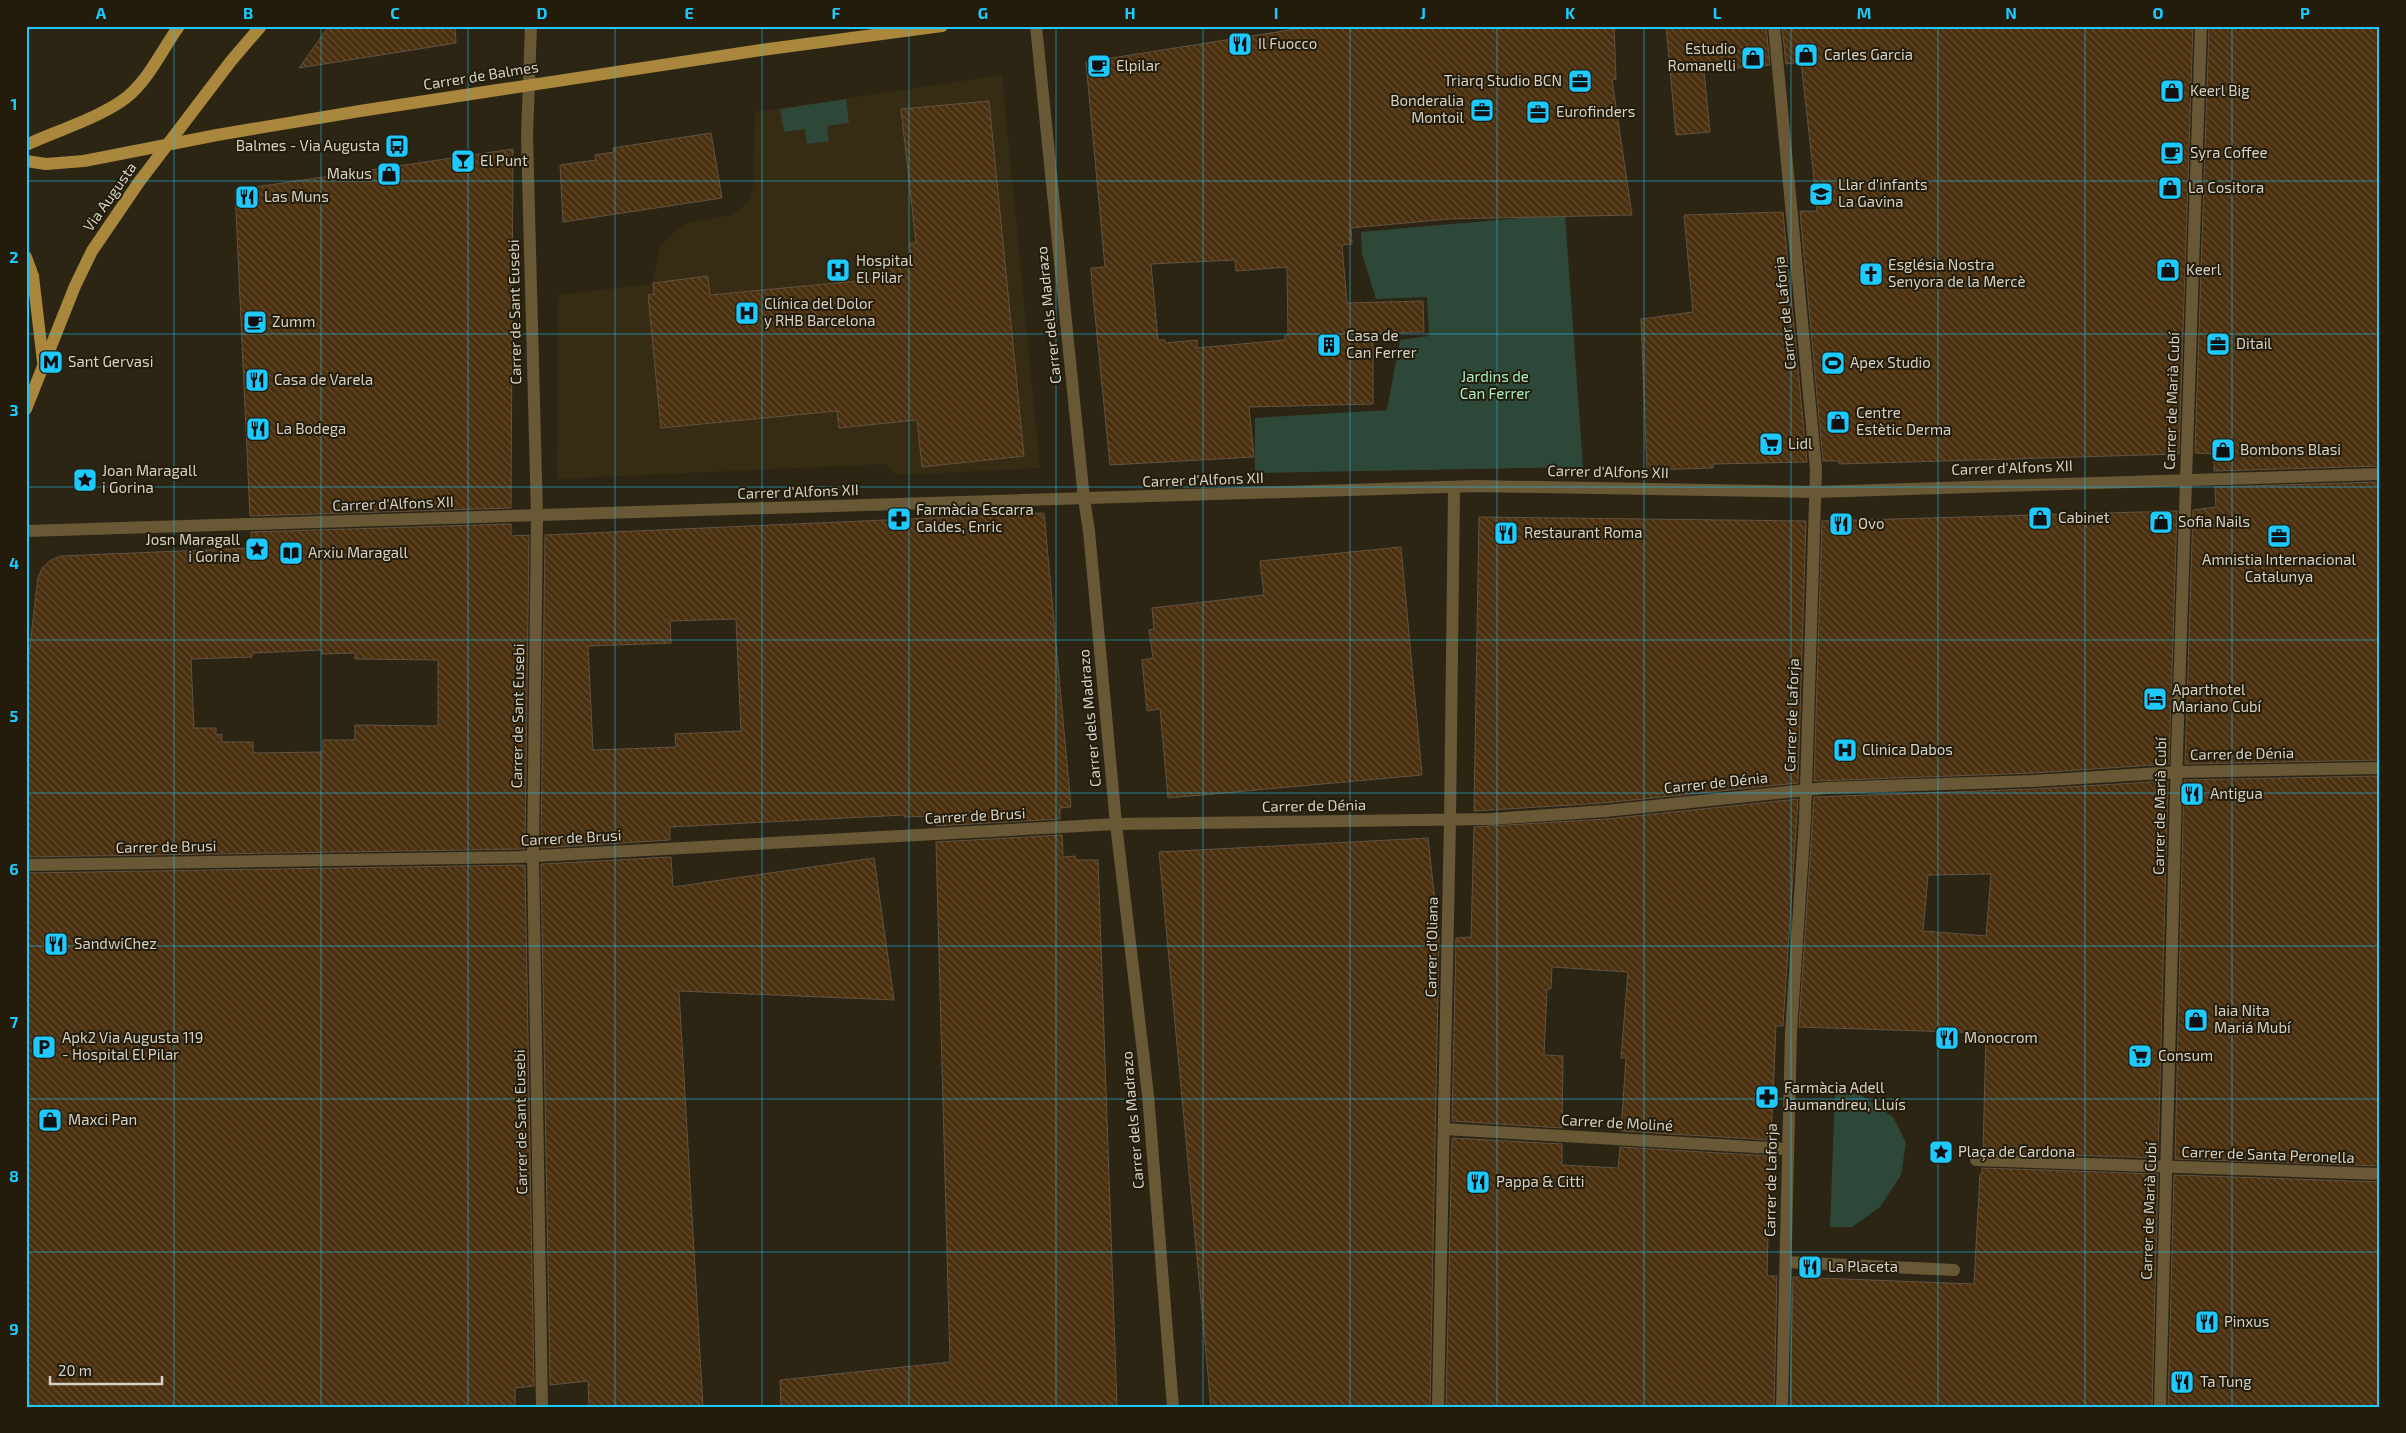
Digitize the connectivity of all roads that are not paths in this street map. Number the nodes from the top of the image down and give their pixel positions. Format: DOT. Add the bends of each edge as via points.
graph roads {
  1 [pos="179,26"];
  2 [pos="261,26"];
  3 [pos="531,26"];
  4 [pos="942,26"];
  5 [pos="1036,26"];
  6 [pos="1774,26"];
  7 [pos="2201,26"];
  8 [pos="528,85"];
  9 [pos="170,144"];
  10 [pos="26,145"];
  11 [pos="26,161"];
  12 [pos="26,258"];
  13 [pos="43,364"];
  14 [pos="26,409"];
  15 [pos="2380,474"];
  16 [pos="2186,479"];
  17 [pos="1454,488"];
  18 [pos="1816,492"];
  19 [pos="1084,499"];
  20 [pos="537,516"];
  21 [pos="26,531"];
  22 [pos="2380,768"];
  23 [pos="2177,772"];
  24 [pos="1806,790"];
  25 [pos="1450,820"];
  26 [pos="1116,824"];
  27 [pos="533,856"];
  28 [pos="26,865"];
  29 [pos="1444,1129"];
  30 [pos="1788,1149"];
  31 [pos="1976,1160"];
  32 [pos="2167,1168"];
  33 [pos="2380,1174"];
  34 [pos="1786,1262"];
  35 [pos="1954,1270"];
  36 [pos="542,1407"];
  37 [pos="1173,1407"];
  38 [pos="1438,1407"];
  39 [pos="1782,1407"];
  40 [pos="2160,1407"];
  1 -- 10 [label="main road" via="141,83 127,97"];
  2 -- 9 [label="main road, Via Augusta"];
  3 -- 8 [label="street, Carrer de Sant Eusebi"];
  4 -- 8 [label="main road, Carrer de Balmes"];
  5 -- 19 [label="street, Carrer dels Madrazo"];
  6 -- 18 [label="street, Carrer de Laforja"];
  7 -- 16 [label="street, Carrer de Marià Cubí"];
  8 -- 9 [label="main road, Carrer de Balmes"];
  8 -- 20 [label="street, Carrer de Sant Eusebi"];
  9 -- 11 [label="main road, Carrer de Balmes" via="84,161 46,164"];
  9 -- 13 [label="main road, Via Augusta" via="139,182 92,251"];
  12 -- 13 [label="main road" via="33,276"];
  13 -- 14 [label="main road, Via Augusta"];
  15 -- 16 [label="street, Carrer d'Alfons XII"];
  16 -- 18 [label="street, Carrer d'Alfons XII"];
  16 -- 23 [label="street, Carrer de Marià Cubí"];
  17 -- 18 [label="street, Carrer d'Alfons XII"];
  17 -- 19 [label="street, Carrer d'Alfons XII"];
  17 -- 25 [label="street, Carrer d'Oliana"];
  18 -- 24 [label="street, Carrer de Laforja"];
  19 -- 20 [label="street, Carrer d'Alfons XII"];
  19 -- 26 [label="street, Carrer dels Madrazo"];
  20 -- 21 [label="street, Carrer d'Alfons XII"];
  20 -- 27 [label="street, Carrer de Sant Eusebi"];
  22 -- 23 [label="street, Carrer de Dénia"];
  23 -- 24 [label="street, Carrer de Dénia"];
  23 -- 32 [label="street, Carrer de Marià Cubí"];
  24 -- 25 [label="street, Carrer de Dénia" via="1605,811"];
  24 -- 30 [label="street, Carrer de Laforja" via="1791,1032"];
  25 -- 26 [label="street, Carrer de Dénia"];
  25 -- 29 [label="street, Carrer d'Oliana"];
  26 -- 27 [label="street, Carrer de Brusi"];
  26 -- 37 [label="street, Carrer dels Madrazo" via="1148,1095"];
  27 -- 28 [label="street, Carrer de Brusi"];
  27 -- 36 [label="street, Carrer de Sant Eusebi"];
  29 -- 30 [label="street, Carrer de Moliné"];
  29 -- 38 [label="street, Carrer d'Oliana"];
  30 -- 34 [label="street, Carrer de Laforja"];
  31 -- 32 [label="street, Carrer de Santa Peronella"];
  32 -- 33 [label="street, Carrer de Santa Peronella"];
  32 -- 40 [label="street, Carrer de Marià Cubí"];
  34 -- 35 [label="street"];
  34 -- 39 [label="street, Carrer de Laforja"];
}
